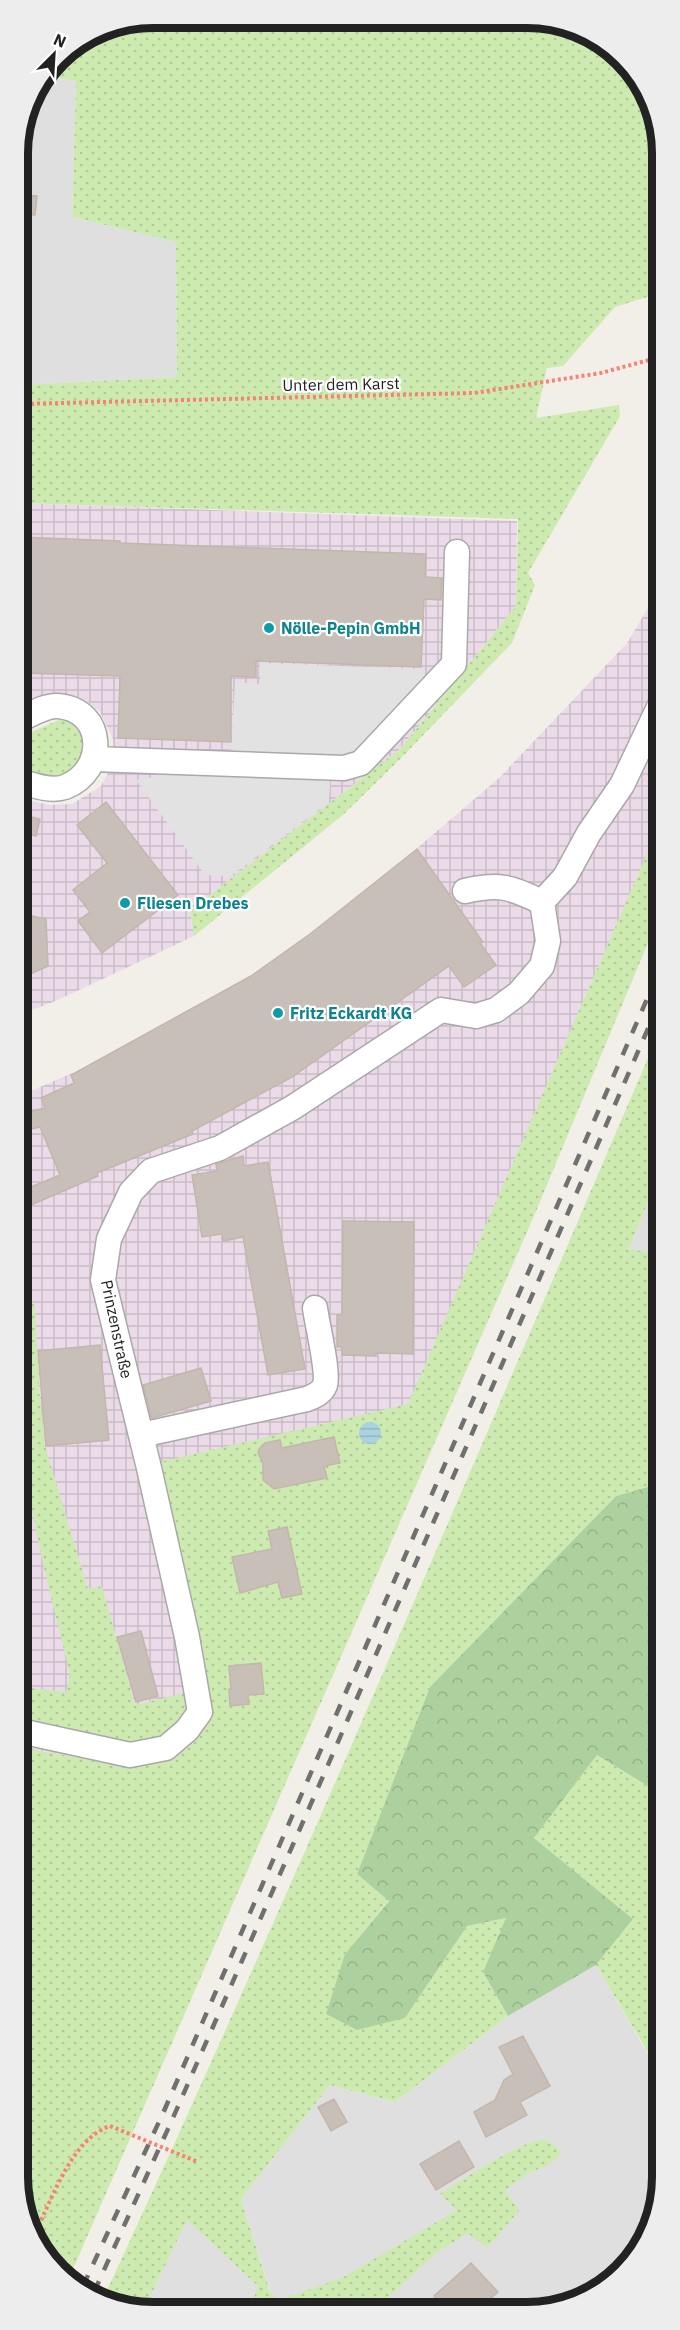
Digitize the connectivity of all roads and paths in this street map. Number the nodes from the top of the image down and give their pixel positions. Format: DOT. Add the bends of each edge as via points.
graph roads {
  1 [pos="652,359"];
  2 [pos="29,404"];
  3 [pos="457,552"];
  4 [pos="29,716"];
  5 [pos="652,722"];
  6 [pos="94,759"];
  7 [pos="29,784"];
  8 [pos="465,891"];
  9 [pos="542,902"];
  10 [pos="315,1308"];
  11 [pos="141,1435"];
  12 [pos="28,1733"];
  13 [pos="198,2162"];
  14 [pos="39,2226"];
  1 -- 2 [label="path, Unter dem Karst" via="601,373 474,393"];
  3 -- 6 [label="street" via="454,664 361,763 344,768"];
  4 -- 6 [label="street" via="57,706 79,714 88,721 96,739"];
  5 -- 9 [label="street" via="622,785 565,877"];
  6 -- 7 [label="street" via="87,774 63,788"];
  8 -- 9 [label="street" via="490,886 515,890"];
  9 -- 11 [label="street, Prinzenstraße" via="548,941 542,966 519,993 496,1010 476,1016 441,1010 292,1108 220,1148 151,1171 130,1192 109,1239 103,1280"];
  10 -- 11 [label="street" via="326,1372 325,1385 318,1394"];
  11 -- 12 [label="street, Prinzenstraße" via="200,1712 166,1748 130,1755"];
  13 -- 14 [label="path, bridge" via="110,2126 99,2130 78,2149"];
}
